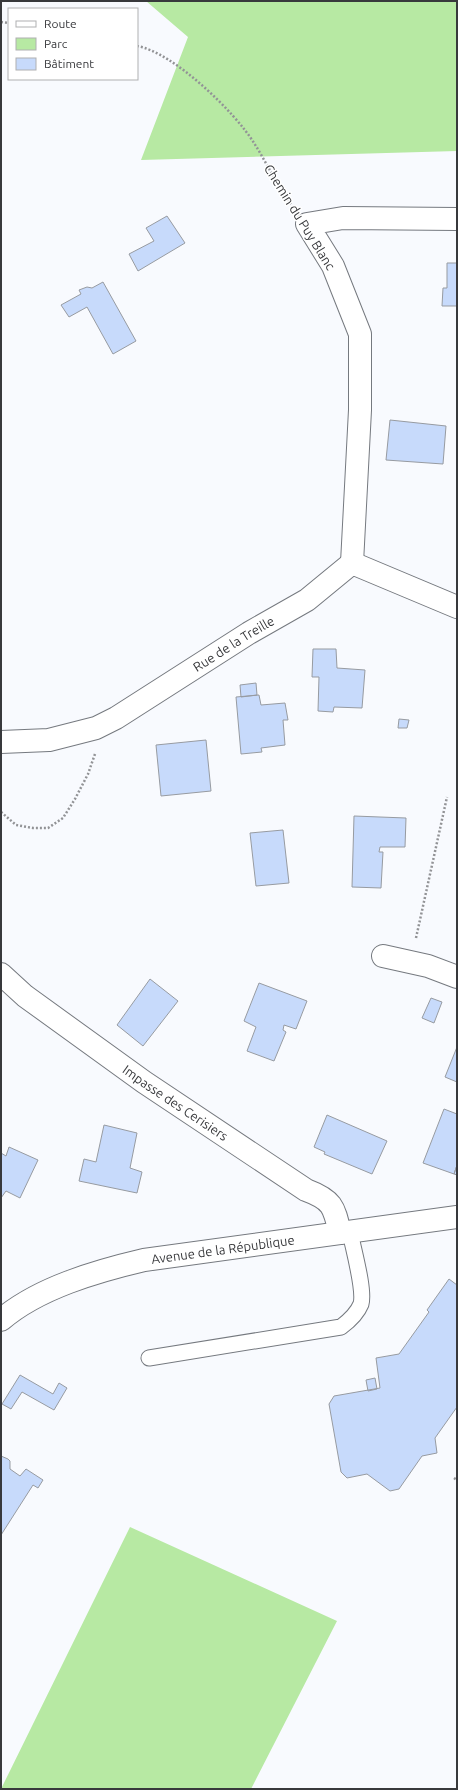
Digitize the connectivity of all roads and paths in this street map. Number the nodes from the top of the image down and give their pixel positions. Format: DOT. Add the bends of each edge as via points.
graph roads {
  1 [pos="138,46"];
  2 [pos="457,220"];
  3 [pos="307,224"];
  4 [pos="352,563"];
  5 [pos="457,607"];
  6 [pos="96,728"];
  7 [pos="1,742"];
  8 [pos="446,797"];
  9 [pos="1,812"];
  10 [pos="383,956"];
  11 [pos="410,962"];
  12 [pos="1,974"];
  13 [pos="457,977"];
  14 [pos="457,1217"];
  15 [pos="345,1233"];
  16 [pos="1,1320"];
  17 [pos="149,1358"];
  1 -- 3 [label="path, Chemin du Puy Blanc" via="147,48 183,70 223,104 254,142 287,199"];
  2 -- 3 [label="street" via="343,218"];
  3 -- 4 [label="street, Chemin du Puy Blanc" via="333,266 360,334 360,410"];
  4 -- 5 [label="street"];
  4 -- 6 [label="street, Rue de la Treille" via="307,600"];
  6 -- 7 [label="street, Rue de la Treille" via="49,740"];
  6 -- 9 [label="path" via="95,758 63,818 48,828 33,828 16,824"];
  8 -- 11 [label="path"];
  10 -- 11 [label="street"];
  11 -- 13 [label="street"];
  12 -- 15 [label="street, Impasse des Cerisiers" via="25,996 144,1082 306,1190 328,1200"];
  14 -- 15 [label="street, Avenue de la République"];
  15 -- 16 [label="street, Avenue de la République" via="144,1260 104,1270 71,1281 40,1296 11,1311"];
  15 -- 17 [label="lane" via="362,1292 361,1304 351,1320 341,1327"];
}
